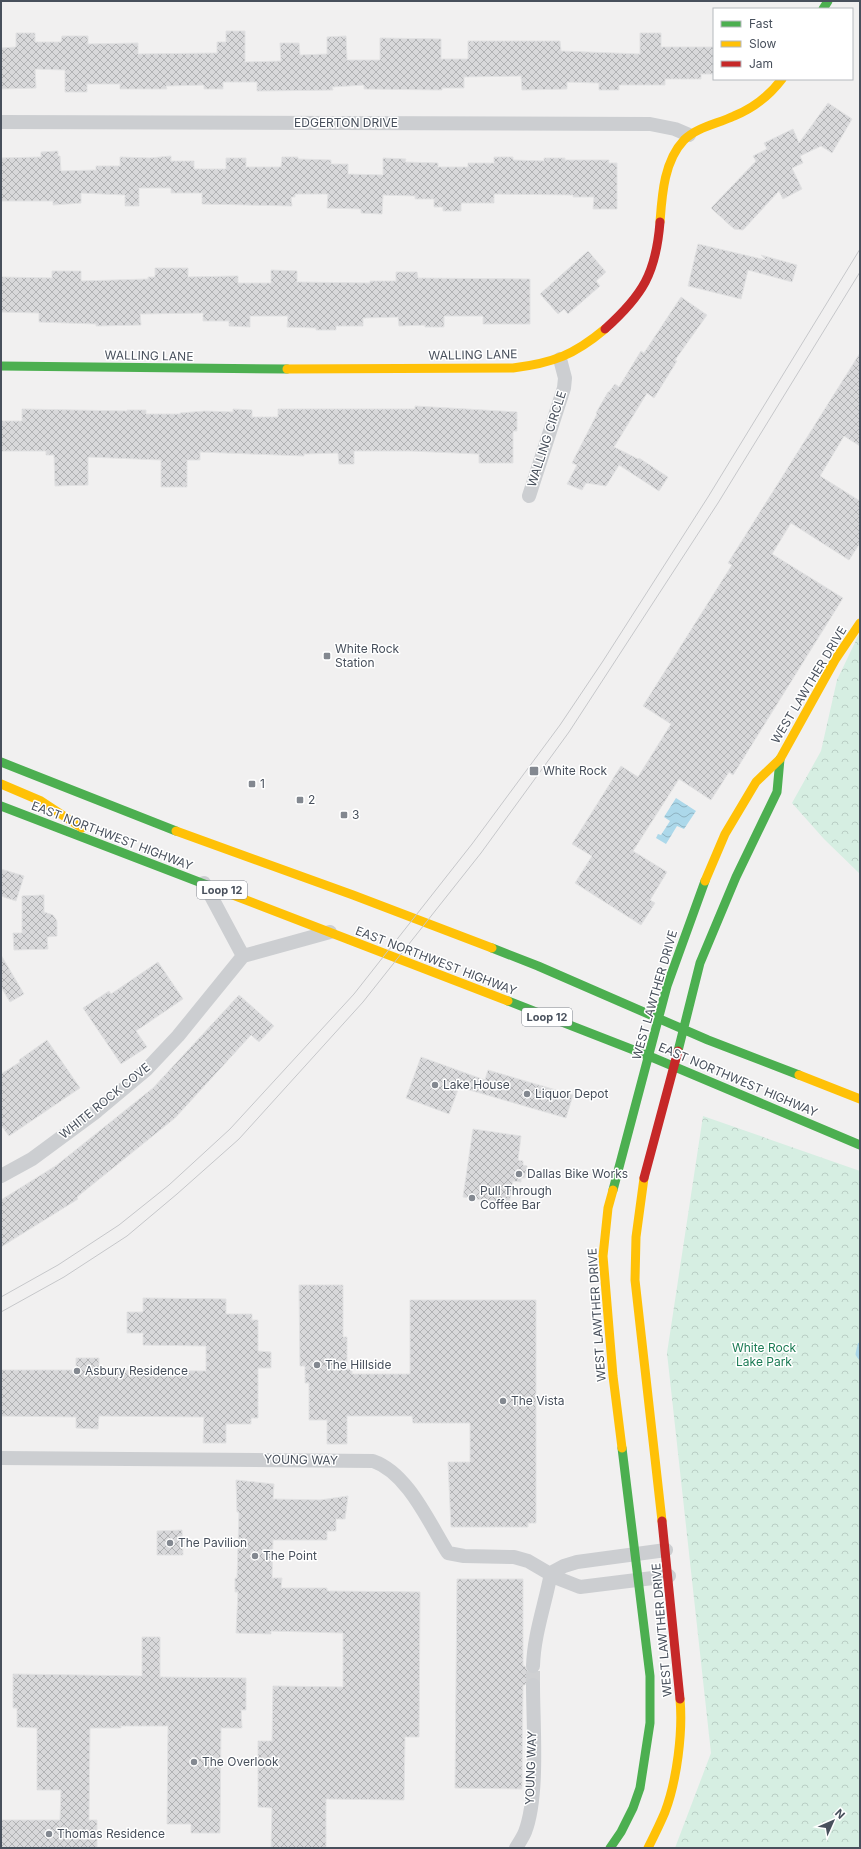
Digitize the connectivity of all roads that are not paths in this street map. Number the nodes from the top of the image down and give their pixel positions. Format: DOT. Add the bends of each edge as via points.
graph roads {
  1 [pos="781,80"];
  2 [pos="1,122"];
  3 [pos="689,135"];
  4 [pos="560,359"];
  5 [pos="1,366"];
  6 [pos="529,496"];
  7 [pos="860,623"];
  8 [pos="780,759"];
  9 [pos="1,762"];
  10 [pos="1,784"];
  11 [pos="1,806"];
  12 [pos="114,849"];
  13 [pos="204,883"];
  14 [pos="330,932"];
  15 [pos="243,956"];
  16 [pos="659,1018"];
  17 [pos="683,1030"];
  18 [pos="649,1056"];
  19 [pos="675,1066"];
  20 [pos="860,1099"];
  21 [pos="860,1145"];
  22 [pos="1,1176"];
  23 [pos="1,1458"];
  24 [pos="666,1550"];
  25 [pos="634,1554"];
  26 [pos="551,1574"];
  27 [pos="669,1576"];
  28 [pos="638,1580"];
  29 [pos="533,1666"];
  30 [pos="533,1685"];
  31 [pos="516,1848"];
  32 [pos="610,1848"];
  33 [pos="648,1848"];
  1 -- 3 [label="street, WALLING LANE" via="761,102 742,113"];
  2 -- 3 [label="street, EDGERTON DRIVE" via="650,124"];
  3 -- 4 [label="street, WALLING LANE" via="678,148 667,170 660,204 655,261 646,283 616,320 579,349"];
  4 -- 5 [label="street, WALLING LANE" via="513,368 199,369"];
  4 -- 6 [label="street, WALLING CIRCLE" via="565,378 564,388"];
  7 -- 8 [label="street, WEST LAWTHER DRIVE" via="835,660"];
  8 -- 16 [label="street, WEST LAWTHER DRIVE" via="756,782 710,868 682,941"];
  8 -- 17 [label="street, WEST LAWTHER DRIVE" via="778,792 747,845 700,963"];
  9 -- 16 [label="street, EAST NORTHWEST HIGHWAY" via="202,841 353,895 538,966"];
  10 -- 12 [label="street" via="41,801"];
  11 -- 12 [label="street, EAST NORTHWEST HIGHWAY / Loop 12"];
  12 -- 13 [label="street, EAST NORTHWEST HIGHWAY / Loop 12"];
  13 -- 14 [label="street, EAST NORTHWEST HIGHWAY / Loop 12"];
  13 -- 15 [label="street"];
  14 -- 15 [label="street"];
  14 -- 18 [label="street, EAST NORTHWEST HIGHWAY / Loop 12"];
  15 -- 22 [label="street, WHITE ROCK COVE" via="178,1036 146,1070 97,1111 32,1159"];
  16 -- 17 [label="street, EAST NORTHWEST HIGHWAY"];
  16 -- 18 [label="street, WEST LAWTHER DRIVE"];
  17 -- 19 [label="street, WEST LAWTHER DRIVE"];
  17 -- 20 [label="street, EAST NORTHWEST HIGHWAY"];
  18 -- 19 [label="street, EAST NORTHWEST HIGHWAY / Loop 12"];
  18 -- 25 [label="street, WEST LAWTHER DRIVE" via="608,1208 604,1236 604,1276 613,1376"];
  19 -- 21 [label="street, EAST NORTHWEST HIGHWAY / Loop 12"];
  19 -- 24 [label="street, WEST LAWTHER DRIVE" via="641,1194 635,1280"];
  23 -- 26 [label="street, YOUNG WAY" via="372,1461 385,1468 412,1494 448,1553 464,1556 514,1557 528,1561"];
  24 -- 25 [label="street"];
  24 -- 27 [label="street, WEST LAWTHER DRIVE"];
  25 -- 26 [label="street" via="577,1562"];
  25 -- 28 [label="street, WEST LAWTHER DRIVE"];
  26 -- 28 [label="street, YOUNG WAY" via="580,1588"];
  26 -- 29 [label="street" via="533,1650"];
  27 -- 28 [label="street, YOUNG WAY"];
  27 -- 33 [label="street, WEST LAWTHER DRIVE" via="681,1709 678,1749 673,1781 664,1811"];
  28 -- 32 [label="street, WEST LAWTHER DRIVE" via="650,1676 650,1723 640,1788 630,1814"];
  30 -- 31 [label="street, YOUNG WAY" via="531,1806 525,1832"];
}
